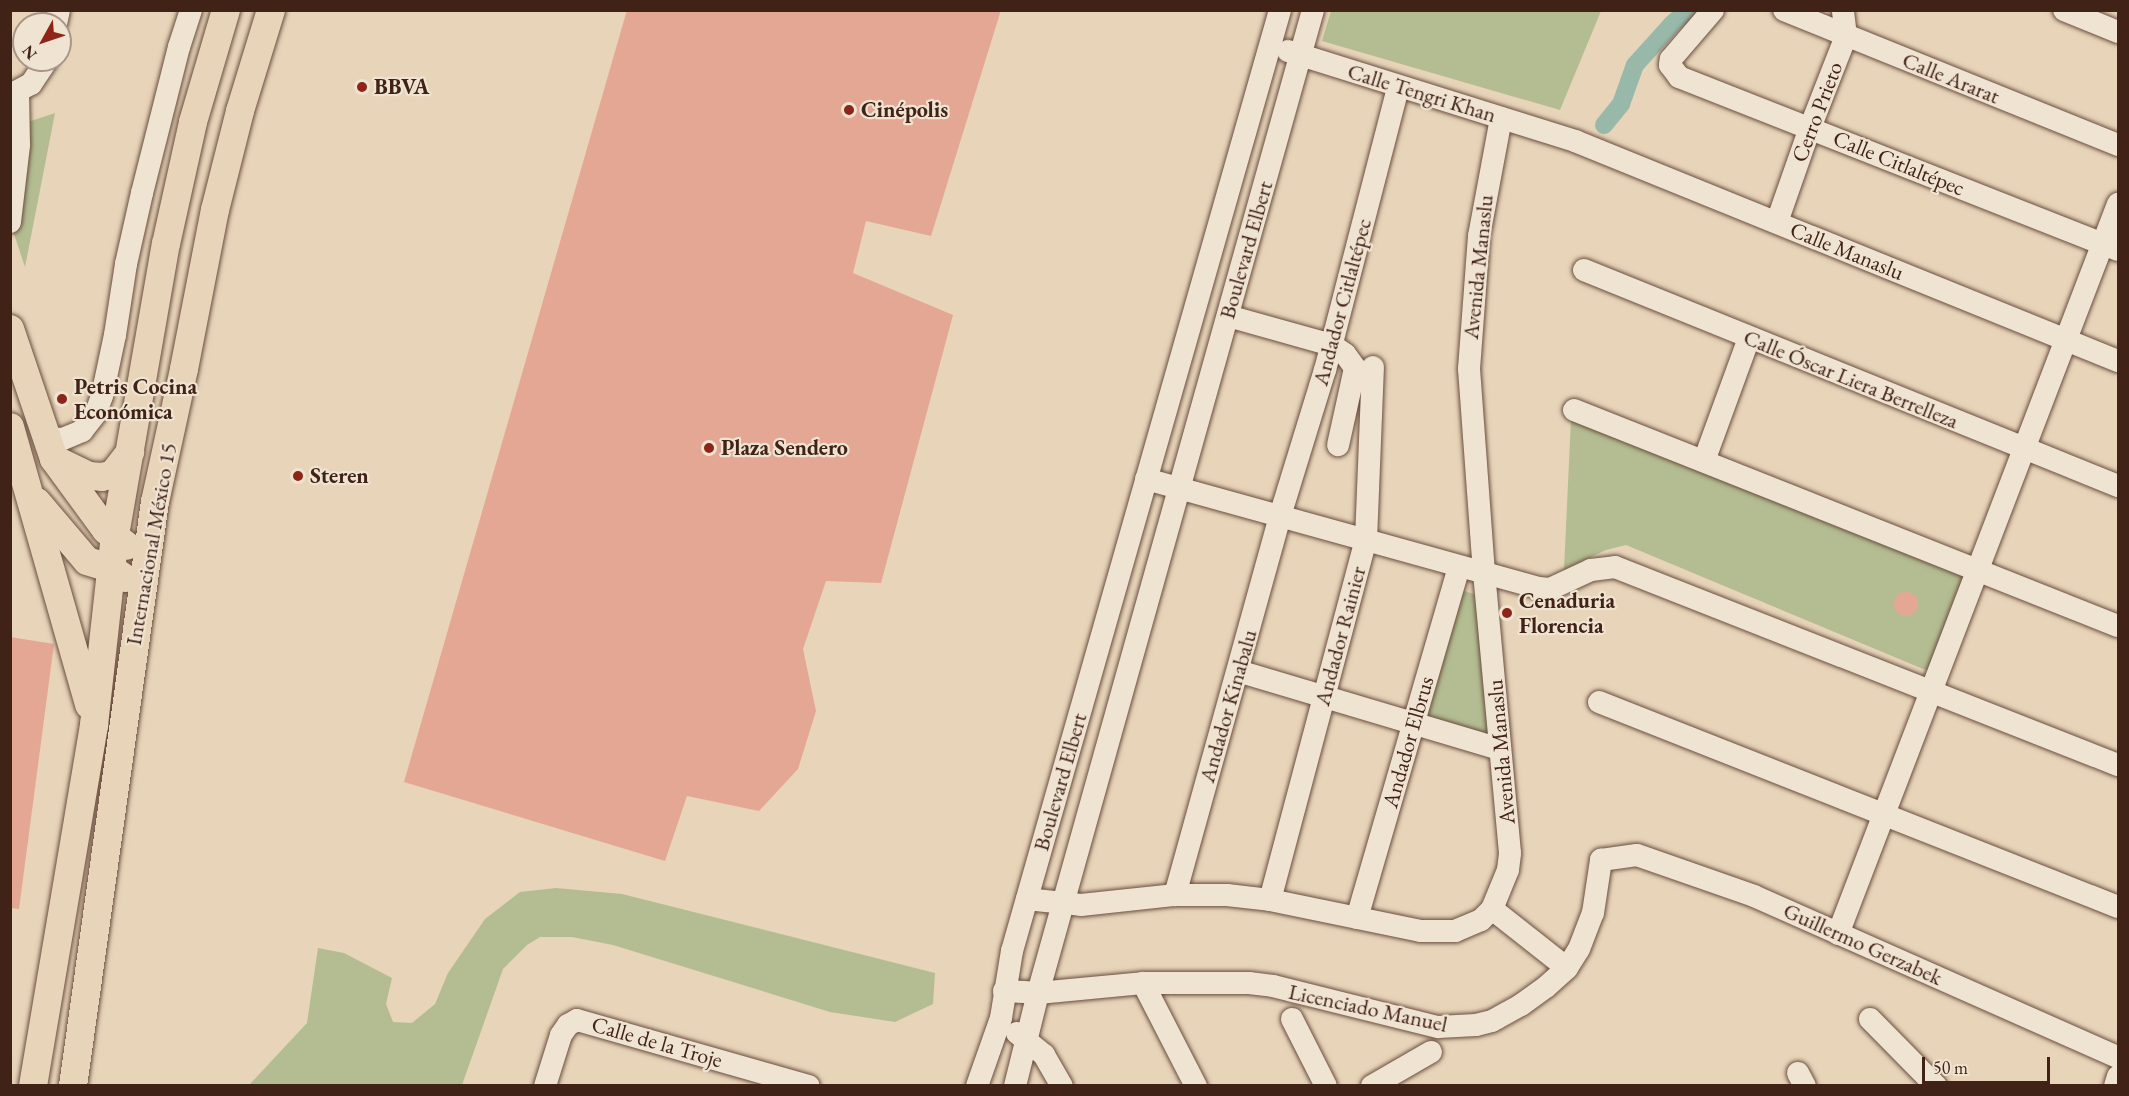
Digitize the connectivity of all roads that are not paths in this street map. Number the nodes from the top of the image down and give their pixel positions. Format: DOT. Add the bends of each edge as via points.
graph roads {
  1 [pos="191,10"];
  2 [pos="226,10"];
  3 [pos="271,10"];
  4 [pos="1281,10"];
  5 [pos="1313,10"];
  6 [pos="1713,10"];
  7 [pos="1784,10"];
  8 [pos="1843,10"];
  9 [pos="2064,10"];
  10 [pos="2118,32"];
  11 [pos="1846,36"];
  12 [pos="1270,46"];
  13 [pos="1301,55"];
  14 [pos="39,72"];
  15 [pos="1398,87"];
  16 [pos="14,93"];
  17 [pos="1501,118"];
  18 [pos="1810,128"];
  19 [pos="1575,141"];
  20 [pos="2118,145"];
  21 [pos="2118,204"];
  22 [pos="10,222"];
  23 [pos="1777,222"];
  24 [pos="2111,247"];
  25 [pos="1584,270"];
  26 [pos="1228,316"];
  27 [pos="12,335"];
  28 [pos="1749,338"];
  29 [pos="2066,340"];
  30 [pos="1332,345"];
  31 [pos="2118,361"];
  32 [pos="1373,367"];
  33 [pos="1574,410"];
  34 [pos="10,427"];
  35 [pos="1338,445"];
  36 [pos="50,448"];
  37 [pos="2025,448"];
  38 [pos="130,452"];
  39 [pos="1704,462"];
  40 [pos="1146,479"];
  41 [pos="2118,486"];
  42 [pos="1179,489"];
  43 [pos="29,491"];
  44 [pos="1280,516"];
  45 [pos="114,535"];
  46 [pos="1366,540"];
  47 [pos="1458,566"];
  48 [pos="110,568"];
  49 [pos="1978,570"];
  50 [pos="1484,573"];
  51 [pos="144,576"];
  52 [pos="2118,627"];
  53 [pos="1238,671"];
  54 [pos="1932,690"];
  55 [pos="1324,696"];
  56 [pos="1599,702"];
  57 [pos="1413,723"];
  58 [pos="94,726"];
  59 [pos="1500,749"];
  60 [pos="2118,765"];
  61 [pos="1883,816"];
  62 [pos="1601,860"];
  63 [pos="1175,895"];
  64 [pos="1026,899"];
  65 [pos="1270,900"];
  66 [pos="1064,904"];
  67 [pos="2118,907"];
  68 [pos="1492,909"];
  69 [pos="1356,918"];
  70 [pos="1838,934"];
  71 [pos="1567,968"];
  72 [pos="1143,983"];
  73 [pos="1004,991"];
  74 [pos="1038,993"];
  75 [pos="1001,1018"];
  76 [pos="1292,1019"];
  77 [pos="1870,1019"];
  78 [pos="1027,1041"];
  79 [pos="1431,1052"];
  80 [pos="2118,1057"];
  81 [pos="33,1086"];
  82 [pos="73,1086"];
  83 [pos="545,1086"];
  84 [pos="809,1086"];
  85 [pos="977,1086"];
  86 [pos="1015,1086"];
  87 [pos="1062,1086"];
  88 [pos="1196,1086"];
  89 [pos="1326,1086"];
  90 [pos="1372,1086"];
  91 [pos="1936,1086"];
  1 -- 36 [label="street" via="142,193 102,396 96,413 82,431"];
  2 -- 38 [label="main road, Internacional México 15" via="178,187"];
  3 -- 51 [label="main road, Internacional México 15" via="215,210 155,502"];
  4 -- 12 [label="street, Boulevard Elbert"];
  5 -- 13 [label="street, Boulevard Elbert"];
  6 -- 18 [label="street, Calle Citlaltépec" via="1671,59 1670,65 1679,77"];
  7 -- 11 [label="street, Calle Ararat"];
  8 -- 11 [label="street"];
  9 -- 10 [label="street"];
  11 -- 18 [label="street, Cerro Prieto"];
  11 -- 20 [label="street, Calle Ararat"];
  12 -- 13 [label="street, Calle Tengri Khan"];
  12 -- 40 [label="street, Boulevard Elbert"];
  13 -- 15 [label="street, Calle Tengri Khan"];
  13 -- 26 [label="street, Boulevard Elbert"];
  14 -- 16 [label="street" via="31,84"];
  15 -- 17 [label="street, Calle Tengri Khan"];
  15 -- 30 [label="street, Andador Citlaltépec"];
  16 -- 22 [label="street" via="19,145"];
  17 -- 19 [label="street, Calle Tengri Khan"];
  17 -- 50 [label="street, Avenida Manaslu" via="1479,236 1469,369"];
  18 -- 23 [label="street, Cerro Prieto"];
  18 -- 24 [label="street, Calle Citlaltépec"];
  19 -- 23 [label="street, Calle Manaslu"];
  21 -- 24 [label="street"];
  23 -- 29 [label="street, Calle Manaslu"];
  24 -- 29 [label="street"];
  25 -- 28 [label="street, Calle Óscar Liera Berrelleza"];
  26 -- 30 [label="street"];
  26 -- 42 [label="street, Boulevard Elbert"];
  27 -- 36 [label="main road"];
  28 -- 37 [label="street, Calle Óscar Liera Berrelleza"];
  28 -- 39 [label="street"];
  29 -- 31 [label="street, Calle Manaslu"];
  29 -- 37 [label="street"];
  30 -- 35 [label="street" via="1340,348 1354,368"];
  30 -- 44 [label="street, Andador Citlaltépec"];
  32 -- 46 [label="street, Andador Rainier"];
  33 -- 39 [label="street"];
  34 -- 43 [label="main road"];
  36 -- 38 [label="main road" via="89,476 102,477 112,474"];
  36 -- 45 [label="main road" via="106,530"];
  37 -- 41 [label="street, Calle Óscar Liera Berrelleza"];
  37 -- 49 [label="street"];
  38 -- 45 [label="main road, Internacional México 15"];
  39 -- 49 [label="street"];
  40 -- 42 [label="street"];
  40 -- 64 [label="street, Boulevard Elbert"];
  42 -- 44 [label="street"];
  42 -- 66 [label="street, Boulevard Elbert"];
  43 -- 48 [label="main road" via="87,561"];
  43 -- 58 [label="main road"];
  44 -- 46 [label="street"];
  44 -- 53 [label="street, Andador Kinabalu"];
  45 -- 48 [label="main road, Internacional México 15"];
  45 -- 51 [label="main road"];
  46 -- 47 [label="street"];
  46 -- 55 [label="street, Andador Rainier"];
  47 -- 50 [label="street"];
  47 -- 57 [label="street, Andador Elbrus"];
  48 -- 51 [label="main road"];
  48 -- 58 [label="main road, Internacional México 15"];
  49 -- 52 [label="street"];
  49 -- 54 [label="street"];
  50 -- 54 [label="street" via="1550,589 1591,570 1615,567"];
  50 -- 59 [label="street, Avenida Manaslu"];
  51 -- 82 [label="main road, Internacional México 15"];
  53 -- 55 [label="street"];
  53 -- 63 [label="street, Andador Kinabalu"];
  54 -- 60 [label="street"];
  54 -- 61 [label="street"];
  55 -- 57 [label="street"];
  55 -- 65 [label="street, Andador Rainier"];
  56 -- 61 [label="street"];
  57 -- 59 [label="street"];
  57 -- 69 [label="street, Andador Elbrus"];
  58 -- 81 [label="main road, Internacional México 15"];
  59 -- 68 [label="street, Avenida Manaslu" via="1510,853 1508,870"];
  61 -- 67 [label="street"];
  61 -- 70 [label="street"];
  62 -- 70 [label="street, Guillermo Gerzabek" via="1640,856 1754,896"];
  62 -- 71 [label="street, Licenciado Manuel" via="1593,913"];
  63 -- 65 [label="street"];
  63 -- 66 [label="street"];
  64 -- 66 [label="street"];
  64 -- 73 [label="street, Boulevard Elbert"];
  65 -- 69 [label="street"];
  66 -- 74 [label="street, Boulevard Elbert"];
  68 -- 69 [label="street" via="1481,920 1455,931 1421,931"];
  68 -- 71 [label="street"];
  70 -- 80 [label="street, Guillermo Gerzabek"];
  71 -- 72 [label="street, Licenciado Manuel" via="1546,987 1492,1021 1459,1028 1438,1027 1273,986"];
  72 -- 74 [label="street, Licenciado Manuel"];
  72 -- 88 [label="street"];
  73 -- 74 [label="street, Licenciado Manuel"];
  73 -- 75 [label="street, Boulevard Elbert"];
  74 -- 78 [label="street, Boulevard Elbert"];
  75 -- 78 [label="street"];
  75 -- 85 [label="street, Boulevard Elbert"];
  76 -- 89 [label="street"];
  77 -- 91 [label="street"];
  78 -- 86 [label="street, Boulevard Elbert"];
  78 -- 87 [label="street" via="1044,1055"];
  79 -- 90 [label="street"];
  83 -- 84 [label="street, Calle de la Troje" via="561,1035 577,1020"];
}
